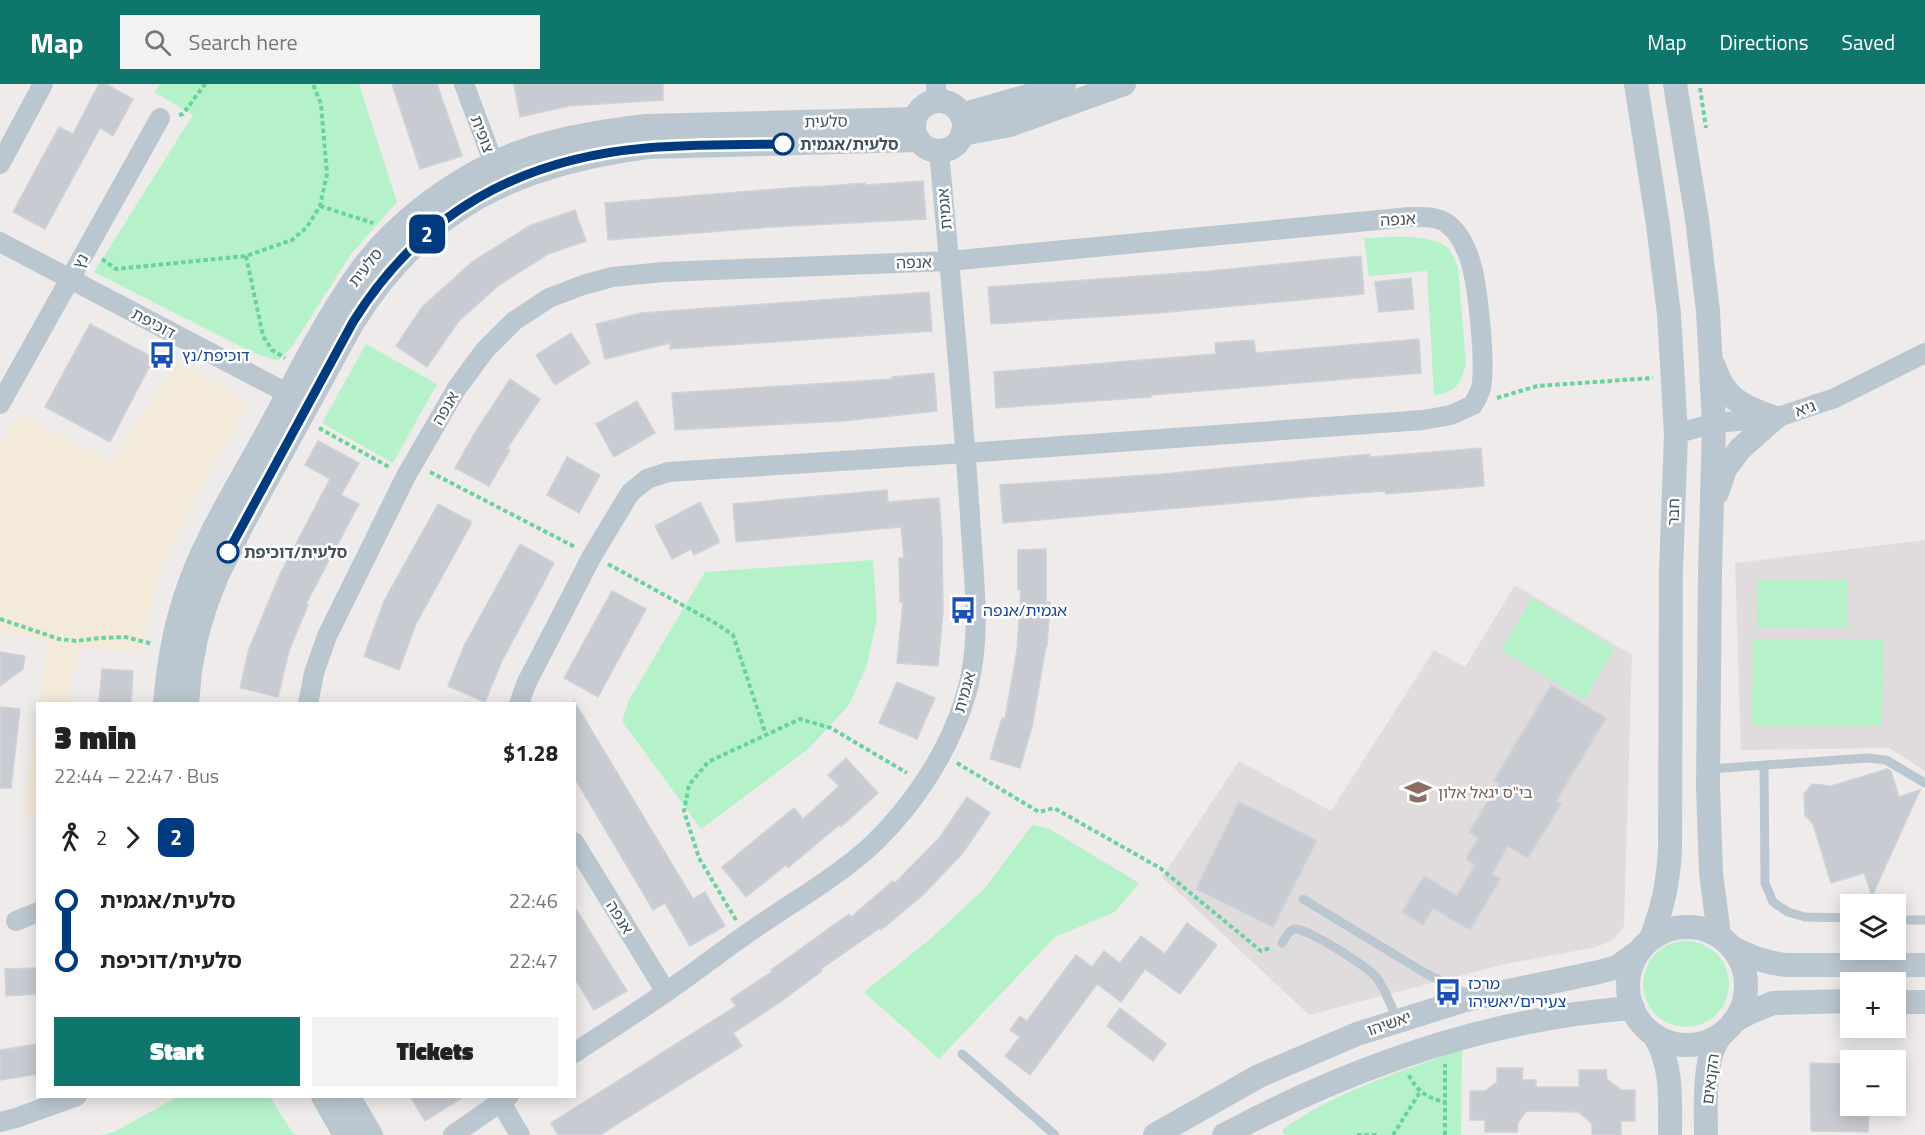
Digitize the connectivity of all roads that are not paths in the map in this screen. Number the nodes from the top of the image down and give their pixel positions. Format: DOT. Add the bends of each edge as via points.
graph roads {
  1 [pos="43,84"];
  2 [pos="464,84"];
  3 [pos="1064,84"];
  4 [pos="1124,84"];
  5 [pos="1636,84"];
  6 [pos="1675,84"];
  7 [pos="937,93"];
  8 [pos="160,118"];
  9 [pos="962,125"];
  10 [pos="924,137"];
  11 [pos="0,164"];
  12 [pos="500,173"];
  13 [pos="0,242"];
  14 [pos="949,261"];
  15 [pos="70,279"];
  16 [pos="1710,352"];
  17 [pos="1925,353"];
  18 [pos="0,404"];
  19 [pos="299,405"];
  20 [pos="1775,418"];
  21 [pos="1714,423"];
  22 [pos="1676,434"];
  23 [pos="966,453"];
  24 [pos="1712,508"];
  25 [pos="165,702"];
  26 [pos="187,702"];
  27 [pos="308,702"];
  28 [pos="520,702"];
  29 [pos="1764,765"];
  30 [pos="1708,769"];
  31 [pos="1925,783"];
  32 [pos="576,845"];
  33 [pos="1303,899"];
  34 [pos="36,913"];
  35 [pos="1840,918"];
  36 [pos="1906,920"];
  37 [pos="1925,920"];
  38 [pos="16,921"];
  39 [pos="1726,941"];
  40 [pos="1282,943"];
  41 [pos="1644,945"];
  42 [pos="1925,964"];
  43 [pos="666,992"];
  44 [pos="1476,998"];
  45 [pos="1840,1001"];
  46 [pos="1906,1002"];
  47 [pos="1925,1002"];
  48 [pos="1633,1008"];
  49 [pos="1397,1020"];
  50 [pos="1731,1025"];
  51 [pos="1655,1036"];
  52 [pos="576,1052"];
  53 [pos="962,1054"];
  54 [pos="71,1098"];
  55 [pos="324,1098"];
  56 [pos="349,1098"];
  57 [pos="502,1098"];
  58 [pos="0,1122"];
  59 [pos="345,1135"];
  60 [pos="371,1135"];
  61 [pos="453,1135"];
  62 [pos="520,1135"];
  63 [pos="1055,1135"];
  64 [pos="1155,1135"];
  65 [pos="1224,1135"];
  66 [pos="1670,1135"];
  67 [pos="1706,1135"];
  1 -- 11 [label="street"];
  2 -- 12 [label="street, צופית"];
  3 -- 9 [label="street"];
  4 -- 9 [label="street" via="1019,122"];
  5 -- 22 [label="street, חבר" via="1668,314"];
  6 -- 16 [label="street" via="1697,219"];
  7 -- 9 [label="street" via="951,105"];
  7 -- 10 [label="street" via="923,107"];
  8 -- 15 [label="street, נץ"];
  9 -- 10 [label="street" via="953,146"];
  10 -- 12 [label="street, סלעית" via="646,126 579,136 518,153"];
  10 -- 14 [label="street, אגמית"];
  12 -- 19 [label="street, סלעית" via="392,267 372,291"];
  12 -- 19 [label="street, סלעית" via="446,192 397,230 355,278 302,369"];
  13 -- 15 [label="street, דוכיפת"];
  14 -- 23 [label="street, אגמית"];
  14 -- 23 [label="street, אנפה" via="1410,217 1433,218 1448,223 1460,236 1476,287 1483,367 1481,390 1473,405 1451,415"];
  14 -- 27 [label="street, אנפה" via="612,277 549,298 514,321 485,350 457,388 410,470 327,636"];
  15 -- 18 [label="street, נץ"];
  15 -- 19 [label="street, דוכיפת"];
  16 -- 20 [label="street" via="1718,380 1731,397"];
  16 -- 21 [label="street"];
  17 -- 20 [label="street, גיא" via="1834,398"];
  19 -- 25 [label="street, סלעית" via="223,513 197,567 172,648"];
  19 -- 26 [label="street, סלעית" via="213,586 196,638"];
  20 -- 21 [label="street, גיא"];
  20 -- 24 [label="street" via="1740,449 1725,469"];
  21 -- 22 [label="street, גיא"];
  21 -- 24 [label="street"];
  22 -- 41 [label="street, חבר" via="1669,880 1664,903"];
  23 -- 28 [label="street" via="668,472 647,479 630,493 592,556"];
  23 -- 43 [label="street, אגמית" via="975,635 965,700 940,754 895,821 855,860"];
  24 -- 30 [label="street"];
  29 -- 30 [label="lane"];
  29 -- 31 [label="lane" via="1886,760"];
  29 -- 35 [label="lane" via="1765,883 1773,902 1805,917"];
  30 -- 39 [label="street" via="1711,873"];
  32 -- 43 [label="street, אנפה"];
  33 -- 44 [label="lane" via="1425,973"];
  34 -- 38 [label="street"];
  36 -- 37 [label="lane"];
  39 -- 41 [label="street" via="1702,928 1684,926 1666,930"];
  39 -- 42 [label="street" via="1761,961 1786,965"];
  39 -- 50 [label="street" via="1742,961 1746,976 1742,1007"];
  40 -- 49 [label="lane" via="1289,931 1308,932 1366,967 1377,978"];
  41 -- 44 [label="street, יאשיהו" via="1617,966 1599,972"];
  41 -- 48 [label="street" via="1628,980"];
  43 -- 52 [label="street, אגמית"];
  44 -- 49 [label="street, יאשיהו"];
  45 -- 50 [label="street" via="1773,1003"];
  46 -- 47 [label="street"];
  48 -- 51 [label="street"];
  48 -- 65 [label="street" via="1578,1012 1445,1042 1317,1088"];
  49 -- 64 [label="street, יאשיהו" via="1259,1076"];
  50 -- 51 [label="street" via="1709,1040 1687,1045"];
  50 -- 67 [label="street, הקנאים" via="1716,1041 1710,1059"];
  51 -- 66 [label="street" via="1667,1062 1670,1081"];
  53 -- 63 [label="lane"];
  54 -- 58 [label="street"];
  55 -- 59 [label="street"];
  56 -- 60 [label="street"];
  57 -- 61 [label="street"];
  57 -- 62 [label="street"];
}
